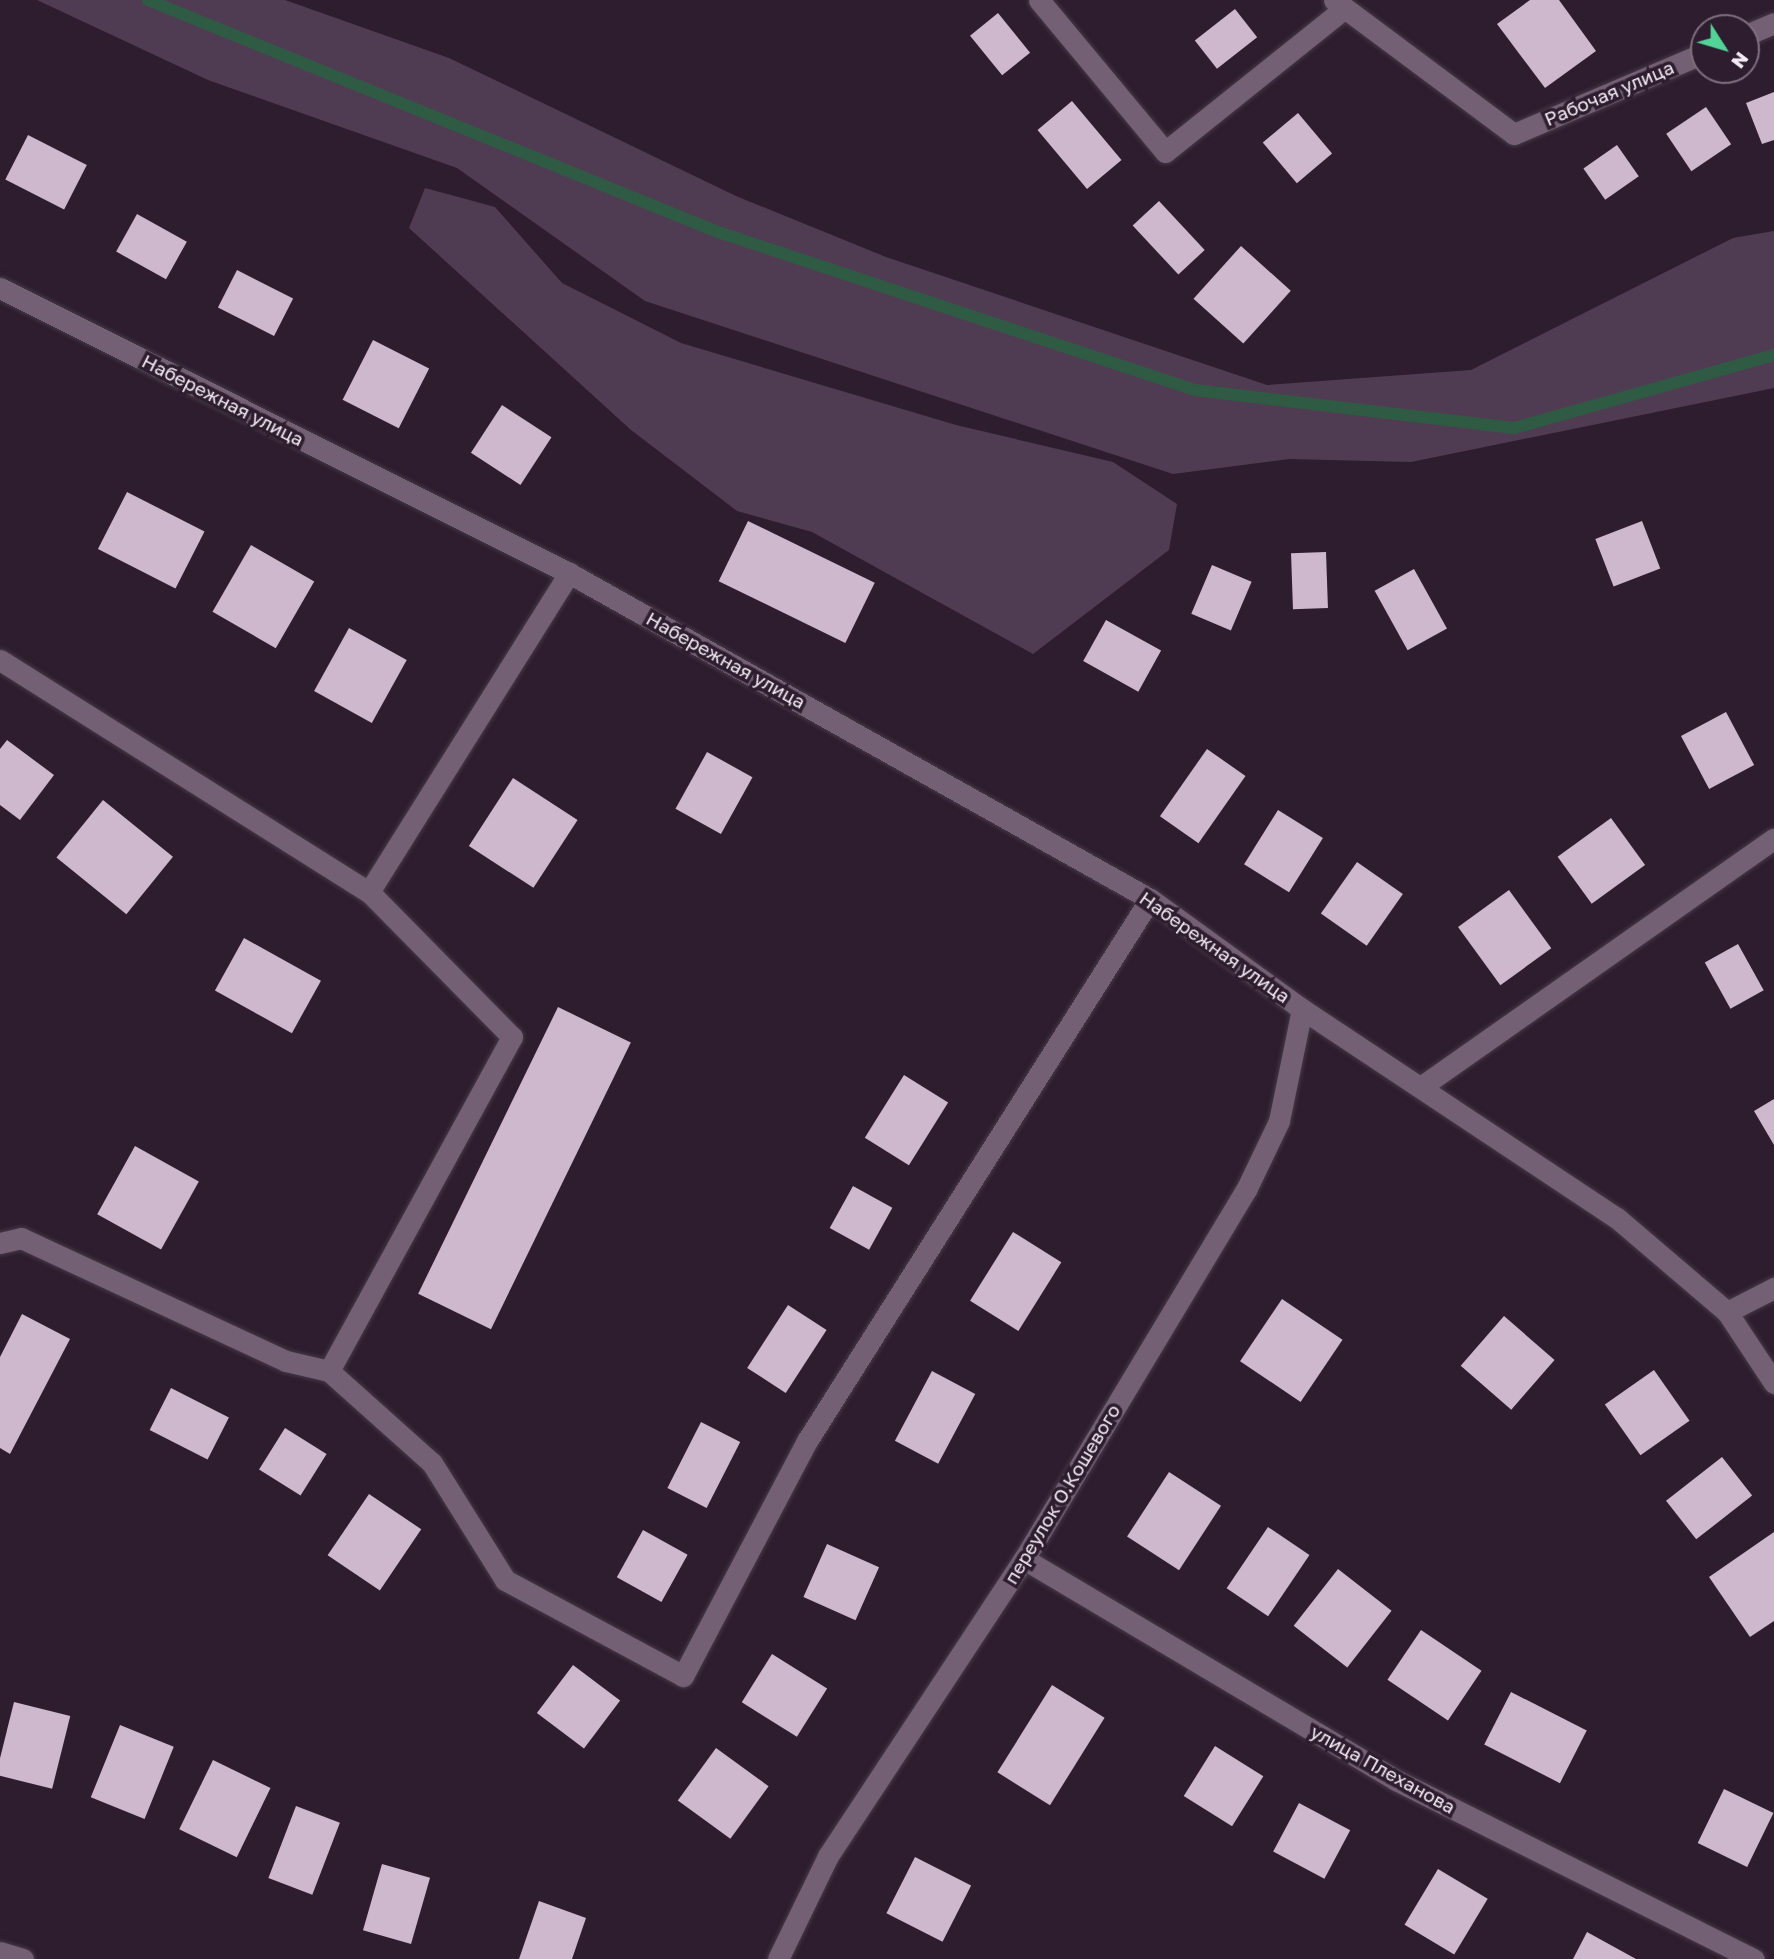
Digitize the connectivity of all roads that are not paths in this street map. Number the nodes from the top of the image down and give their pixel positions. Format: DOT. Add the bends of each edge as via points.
graph roads {
  1 [pos="1039,0"];
  2 [pos="1338,5"];
  3 [pos="1690,59"];
  4 [pos="0,288"];
  5 [pos="569,573"];
  6 [pos="0,660"];
  7 [pos="1774,839"];
  8 [pos="369,892"];
  9 [pos="1150,899"];
  10 [pos="1302,1009"];
  11 [pos="1422,1086"];
  12 [pos="0,1243"];
  13 [pos="1774,1288"];
  14 [pos="1727,1312"];
  15 [pos="329,1371"];
  16 [pos="1774,1383"];
  17 [pos="1024,1559"];
  18 [pos="0,1952"];
  19 [pos="23,1959"];
  20 [pos="778,1959"];
  21 [pos="1754,1959"];
  1 -- 2 [label="street" via="1165,152"];
  2 -- 3 [label="street, Рабочая улица" via="1514,134"];
  4 -- 5 [label="street, Набережная улица"];
  5 -- 8 [label="street"];
  5 -- 9 [label="street, Набережная улица"];
  6 -- 8 [label="street"];
  7 -- 11 [label="street"];
  8 -- 15 [label="street" via="512,1037"];
  9 -- 10 [label="street, Набережная улица"];
  9 -- 15 [label="street" via="807,1441 682,1676 505,1580 432,1463"];
  10 -- 11 [label="street, Набережная улица"];
  10 -- 17 [label="street, переулок О.Кошевого" via="1279,1121 1246,1190"];
  11 -- 14 [label="street, Набережная улица" via="1617,1218"];
  12 -- 15 [label="street" via="21,1238 286,1361"];
  13 -- 14 [label="street"];
  14 -- 16 [label="street, Набережная улица"];
  17 -- 20 [label="street, переулок О.Кошевого" via="828,1856"];
  17 -- 21 [label="street, улица Плеханова" via="1396,1780"];
  18 -- 19 [label="street"];
}
